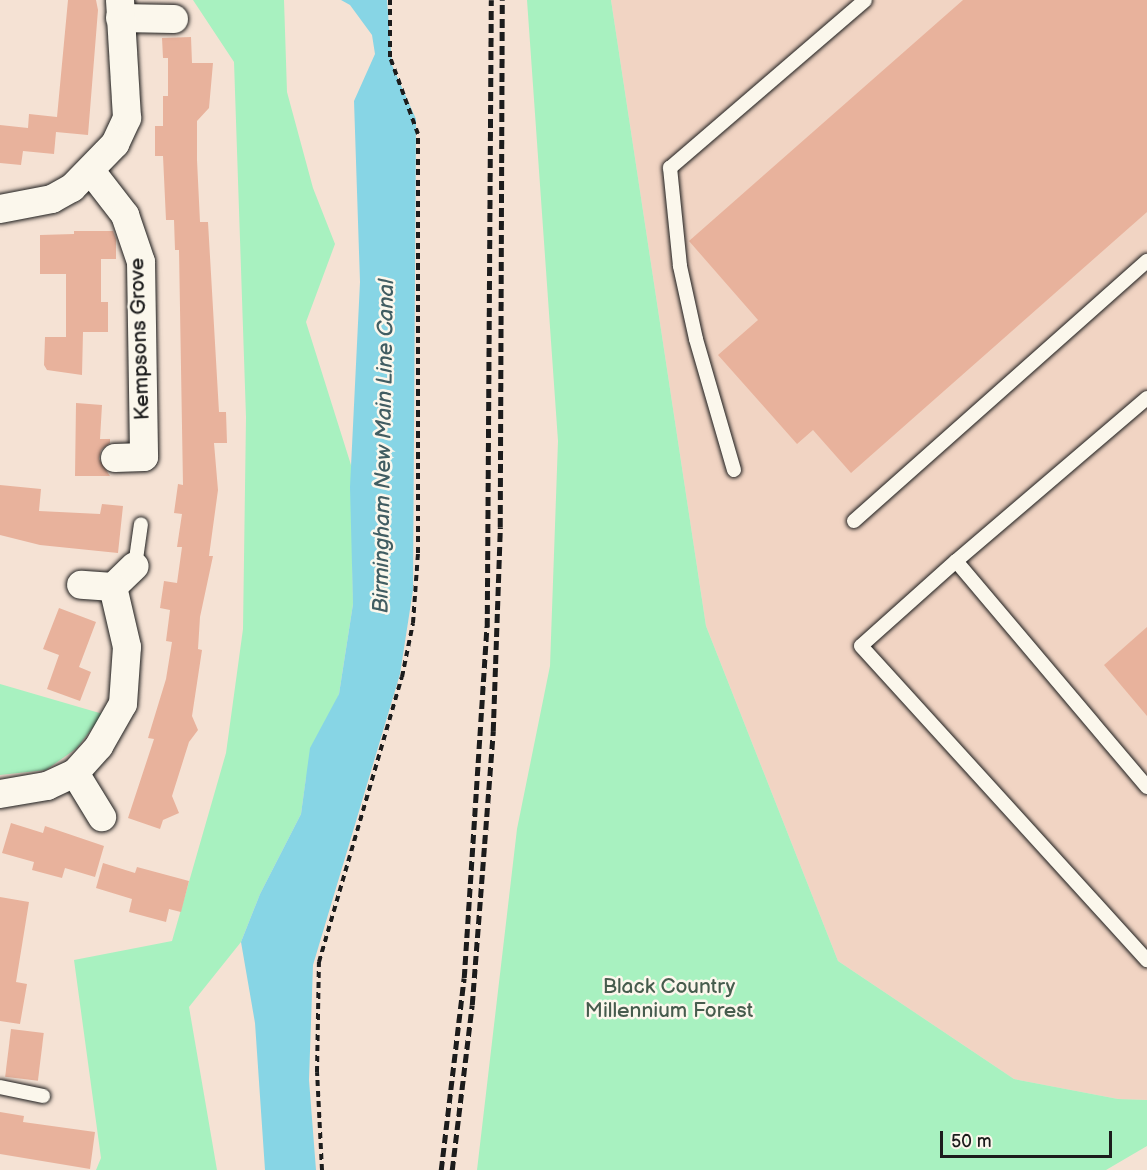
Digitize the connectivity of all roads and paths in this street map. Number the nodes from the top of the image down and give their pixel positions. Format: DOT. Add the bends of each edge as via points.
graph roads {
  1 [pos="390,0"];
  2 [pos="865,0"];
  3 [pos="120,9"];
  4 [pos="174,19"];
  5 [pos="91,171"];
  6 [pos="0,209"];
  7 [pos="1147,261"];
  8 [pos="1147,398"];
  9 [pos="115,458"];
  10 [pos="734,470"];
  11 [pos="854,521"];
  12 [pos="141,524"];
  13 [pos="956,561"];
  14 [pos="135,566"];
  15 [pos="81,585"];
  16 [pos="113,587"];
  17 [pos="75,773"];
  18 [pos="1147,787"];
  19 [pos="0,794"];
  20 [pos="102,817"];
  21 [pos="1147,960"];
  22 [pos="0,1087"];
  23 [pos="43,1096"];
  24 [pos="322,1170"];
  1 -- 24 [label="path" via="390,57 418,134 418,553 413,623 402,676 319,962 317,1072"];
  2 -- 10 [label="lane" via="670,168 680,266 696,339"];
  3 -- 4 [label="street"];
  3 -- 5 [label="street" via="127,118 115,144"];
  5 -- 6 [label="street" via="52,200"];
  5 -- 9 [label="street, Kempsons Grove" via="125,215 141,262 144,457"];
  7 -- 11 [label="lane"];
  8 -- 13 [label="lane"];
  12 -- 14 [label="lane"];
  13 -- 18 [label="lane"];
  13 -- 21 [label="lane" via="861,646"];
  14 -- 16 [label="street"];
  15 -- 16 [label="street"];
  16 -- 17 [label="street" via="127,647 126,689 110,730"];
  17 -- 19 [label="street" via="47,786"];
  17 -- 20 [label="street"];
  22 -- 23 [label="lane"];
}
